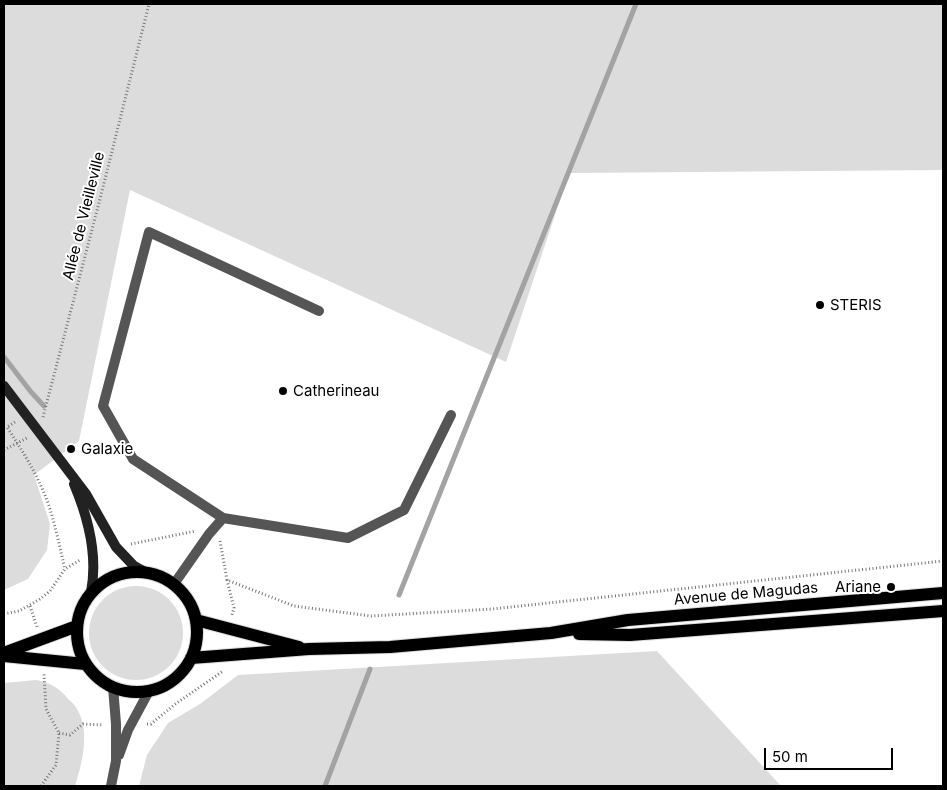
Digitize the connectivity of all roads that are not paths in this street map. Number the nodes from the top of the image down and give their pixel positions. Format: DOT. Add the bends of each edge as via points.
graph roads {
  1 [pos="319,311"];
  2 [pos="4,386"];
  3 [pos="451,415"];
  4 [pos="71,476"];
  5 [pos="223,518"];
  6 [pos="145,572"];
  7 [pos="174,584"];
  8 [pos="91,592"];
  9 [pos="943,593"];
  10 [pos="943,610"];
  11 [pos="196,620"];
  12 [pos="77,626"];
  13 [pos="551,633"];
  14 [pos="309,649"];
  15 [pos="4,654"];
  16 [pos="191,658"];
  17 [pos="86,664"];
  18 [pos="113,687"];
  19 [pos="149,691"];
  20 [pos="116,761"];
  21 [pos="110,786"];
  1 -- 5 [label="lane" via="150,232 103,406 133,459"];
  2 -- 4 [label="street"];
  3 -- 5 [label="lane" via="404,510 348,538"];
  4 -- 6 [label="street" via="92,503 116,547 134,566"];
  4 -- 8 [label="street" via="83,508 93,555"];
  5 -- 7 [label="lane"];
  6 -- 7 [label="main road"];
  6 -- 8 [label="main road" via="125,573 107,580"];
  7 -- 11 [label="main road" via="192,607"];
  8 -- 12 [label="main road" via="79,614"];
  9 -- 13 [label="main road, Avenue de Magudas" via="628,620"];
  10 -- 13 [label="main road, Avenue de Magudas" via="630,635"];
  11 -- 14 [label="main road, Avenue de Magudas"];
  11 -- 16 [label="main road" via="197,640"];
  12 -- 15 [label="main road"];
  12 -- 17 [label="main road" via="78,645"];
  13 -- 14 [label="main road, Avenue de Magudas" via="390,647"];
  14 -- 16 [label="main road, Avenue de Magudas"];
  15 -- 17 [label="main road"];
  16 -- 19 [label="main road" via="166,685"];
  17 -- 18 [label="main road" via="97,678"];
  18 -- 19 [label="main road" via="130,692"];
  18 -- 20 [label="lane"];
  19 -- 20 [label="lane"];
  20 -- 21 [label="lane"];
}
